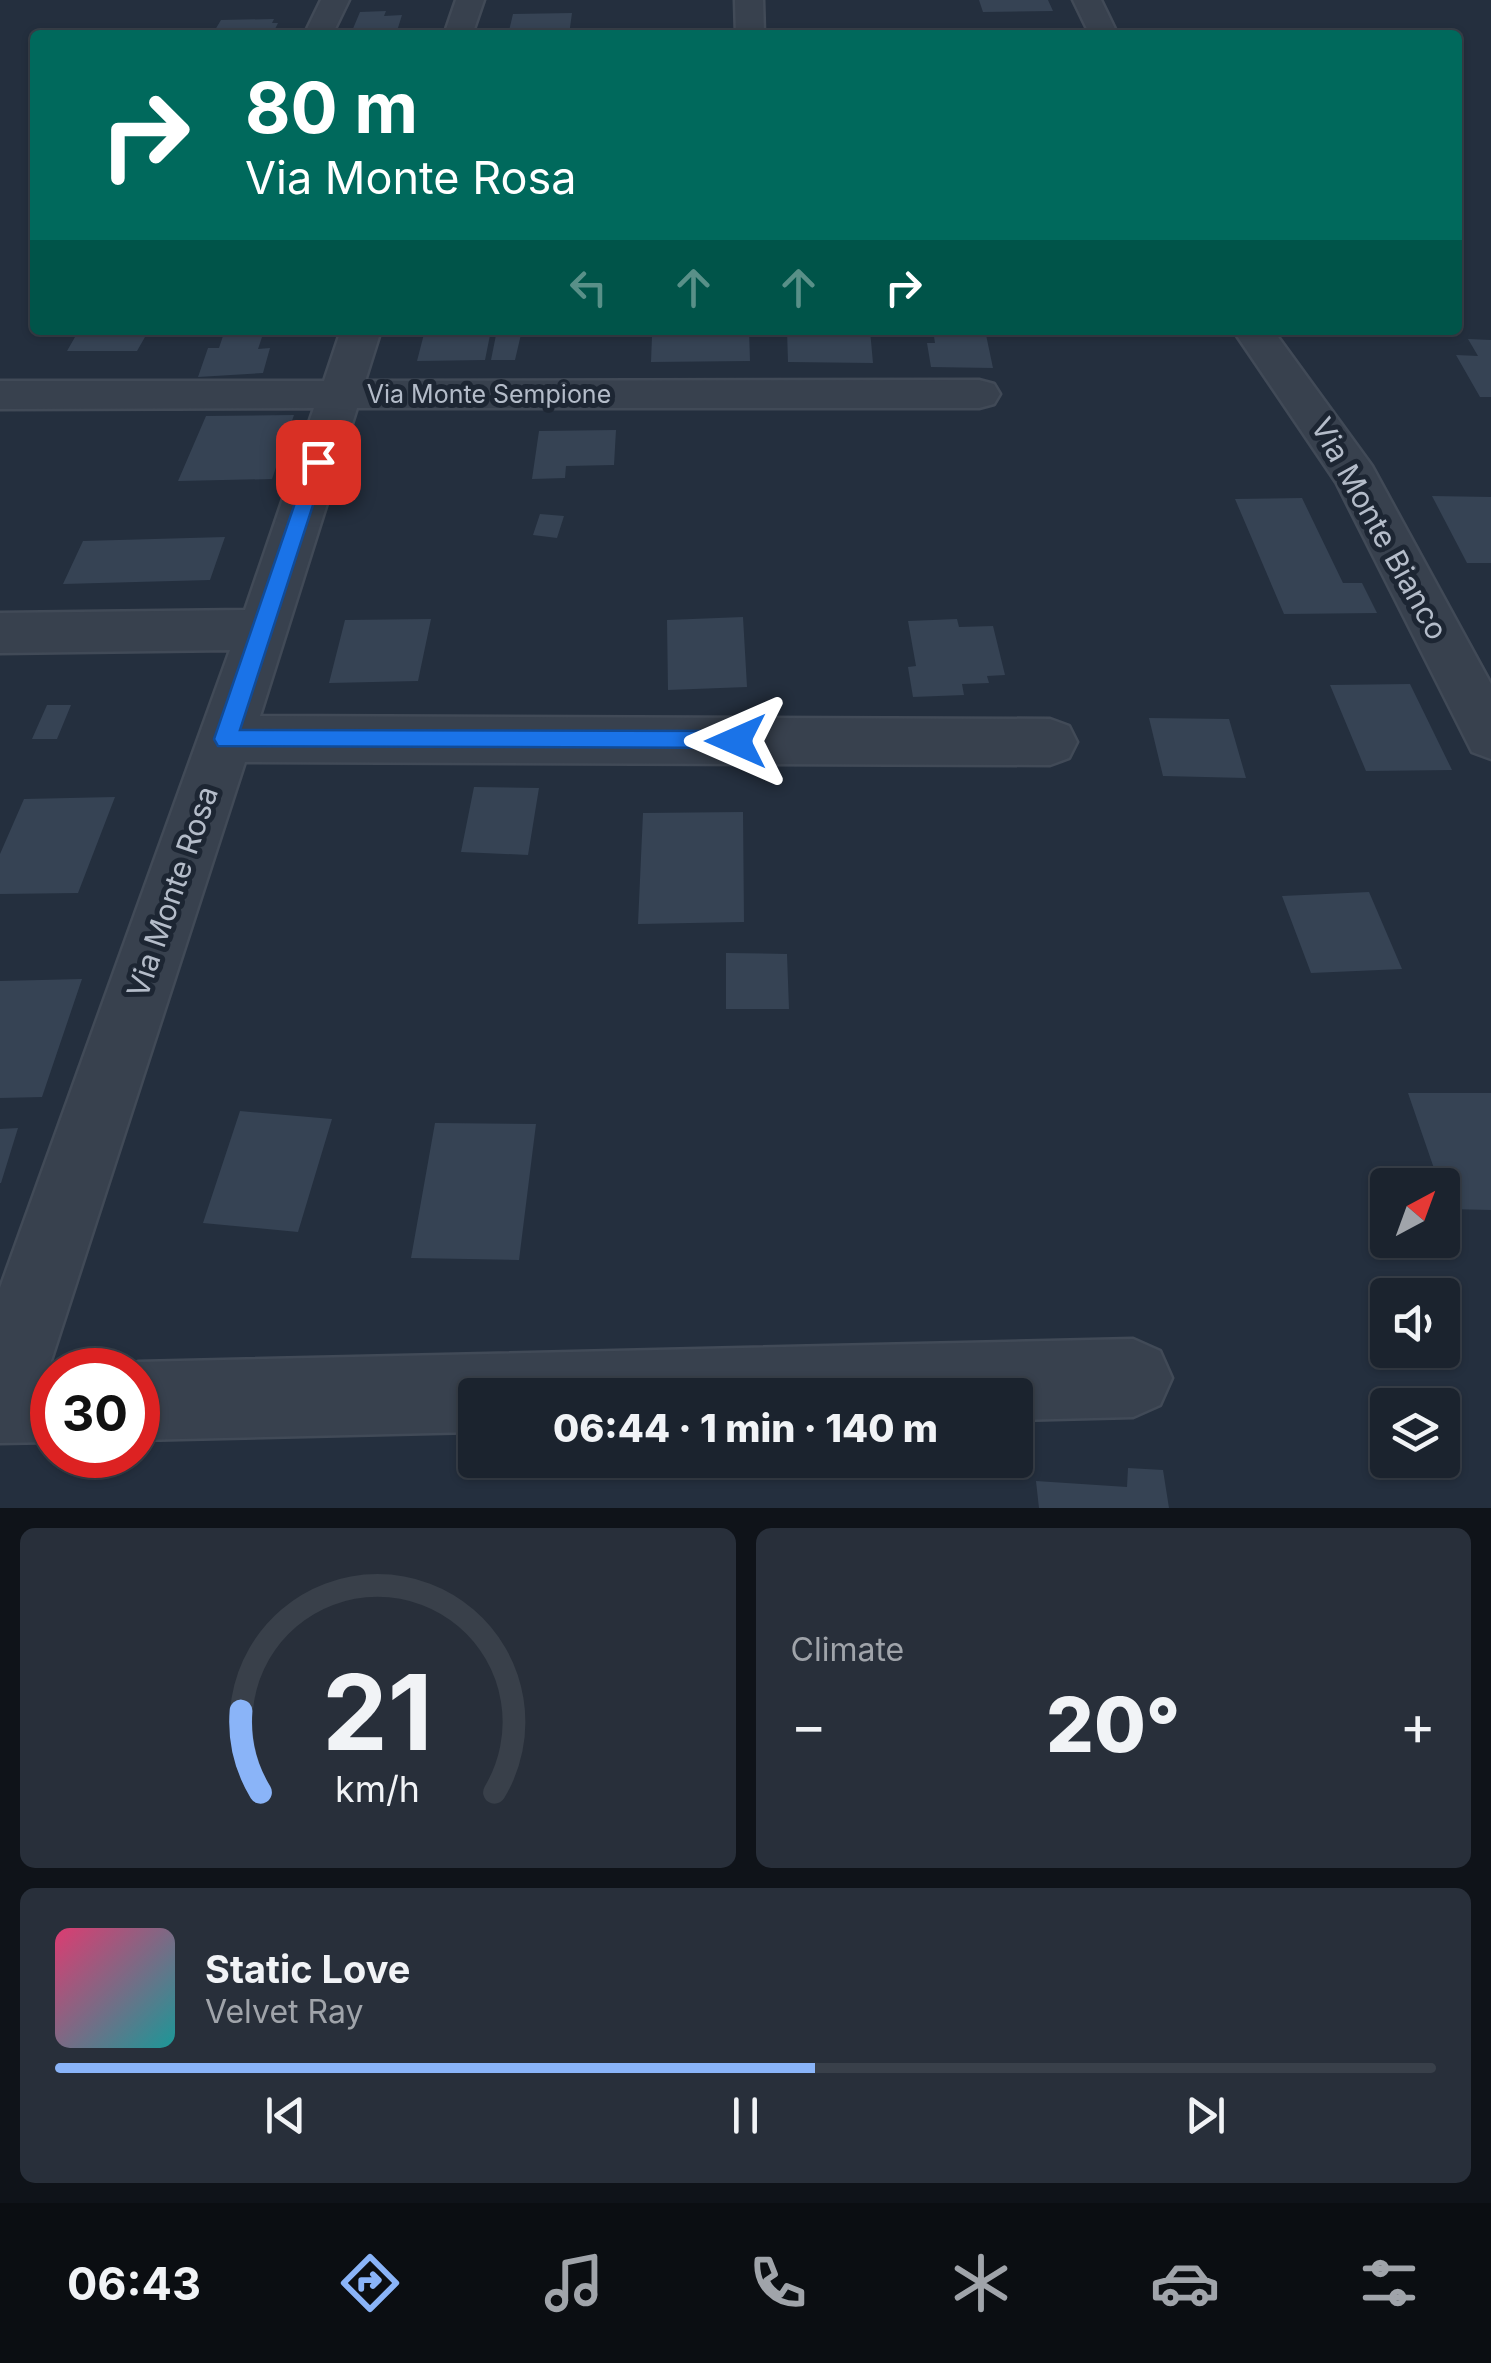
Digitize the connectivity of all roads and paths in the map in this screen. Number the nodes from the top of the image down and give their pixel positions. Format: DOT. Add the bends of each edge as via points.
graph roads {
  1 [pos="335,0"];
  2 [pos="470,0"];
  3 [pos="749,0"];
  4 [pos="1087,0"];
  5 [pos="320,30"];
  6 [pos="460,30"];
  7 [pos="750,30"];
  8 [pos="1102,30"];
  9 [pos="358,335"];
  10 [pos="1257,335"];
  11 [pos="0,394"];
  12 [pos="340,394"];
  13 [pos="978,394"];
  14 [pos="263,630"];
  15 [pos="0,634"];
  16 [pos="1491,736"];
  17 [pos="226,739"];
  18 [pos="1050,742"];
  19 [pos="1133,1378"];
  20 [pos="0,1396"];
  21 [pos="160,1400"];
  22 [pos="30,1403"];
  23 [pos="0,1404"];
  1 -- 5 [label="street"];
  2 -- 6 [label="street"];
  3 -- 7 [label="street"];
  4 -- 8 [label="street"];
  9 -- 12 [label="street, Via Monte Rosa"];
  10 -- 16 [label="street, Via Monte Bianco" via="1356,477"];
  11 -- 12 [label="street, Via Monte Sempione"];
  12 -- 13 [label="street, Via Monte Sempione"];
  12 -- 14 [label="street, Via Monte Rosa"];
  14 -- 15 [label="street"];
  14 -- 17 [label="street, Via Monte Rosa"];
  17 -- 18 [label="street"];
  17 -- 20 [label="street, Via Monte Rosa"];
  19 -- 21 [label="street"];
  22 -- 23 [label="street"];
}
